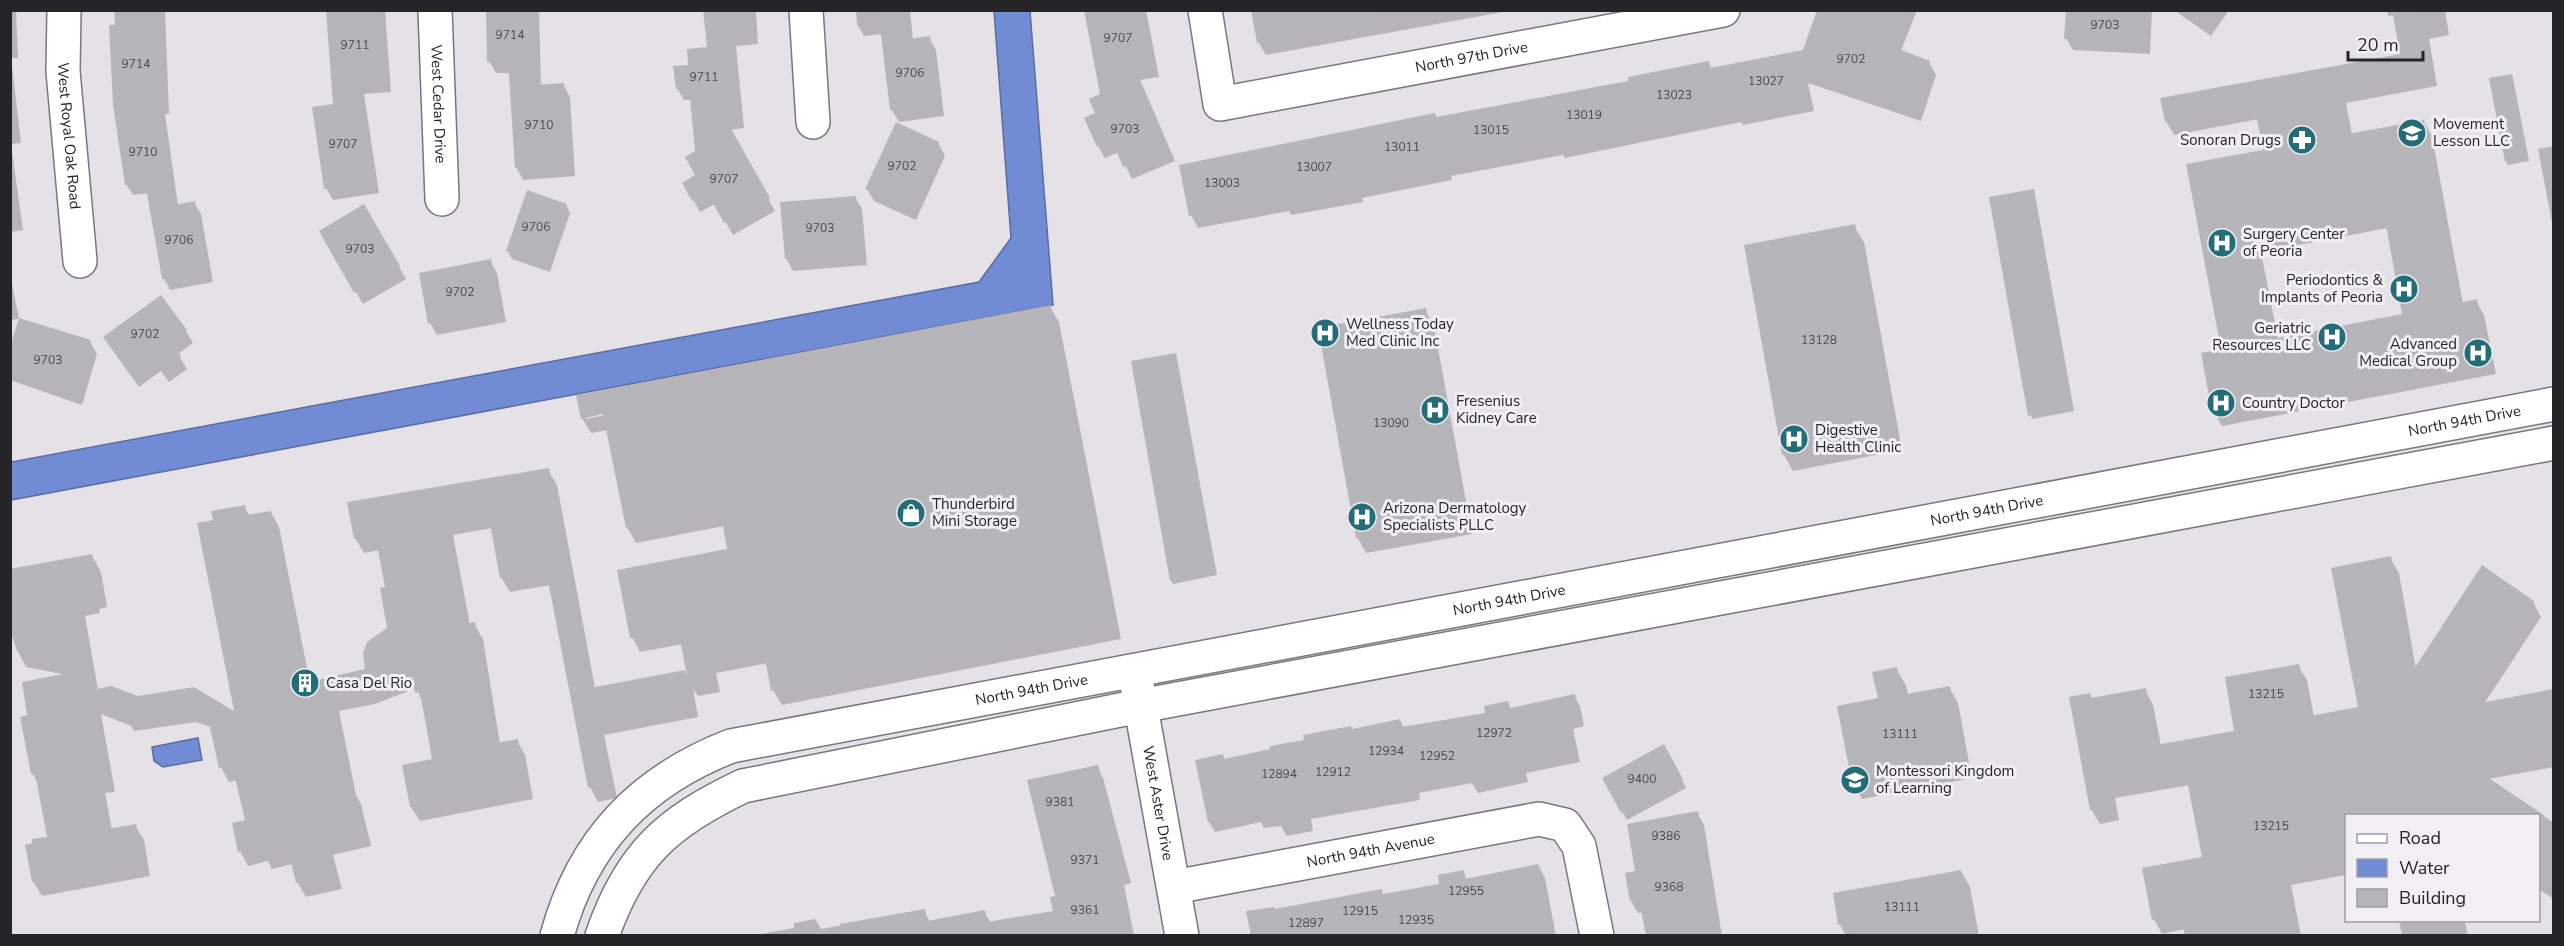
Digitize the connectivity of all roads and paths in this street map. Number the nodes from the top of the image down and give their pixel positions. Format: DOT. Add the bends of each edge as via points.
graph roads {
  1 [pos="64,10"];
  2 [pos="435,10"];
  3 [pos="806,10"];
  4 [pos="1205,10"];
  5 [pos="1723,10"];
  6 [pos="813,122"];
  7 [pos="442,198"];
  8 [pos="80,261"];
  9 [pos="2553,404"];
  10 [pos="2553,443"];
  11 [pos="1709,562"];
  12 [pos="1715,599"];
  13 [pos="1134,671"];
  14 [pos="1140,706"];
  15 [pos="1174,887"];
  16 [pos="557,936"];
  17 [pos="602,936"];
  18 [pos="1182,936"];
  19 [pos="1597,936"];
  1 -- 8 [label="street, West Royal Oak Road" via="63,71"];
  2 -- 7 [label="street, West Cedar Drive"];
  3 -- 6 [label="street"];
  4 -- 5 [label="street, North 97th Drive" via="1220,104"];
  9 -- 11 [label="street, North 94th Drive"];
  10 -- 12 [label="street"];
  11 -- 12 [label="street"];
  11 -- 13 [label="street, North 94th Drive"];
  12 -- 14 [label="street"];
  13 -- 14 [label="street, West Aster Drive"];
  13 -- 16 [label="street, North 94th Drive" via="763,738 705,756 677,770 647,793 610,830 583,868"];
  14 -- 15 [label="street, West Aster Drive"];
  14 -- 17 [label="street" via="743,786 713,800 663,834 625,879"];
  15 -- 18 [label="street, West Aster Drive"];
  15 -- 19 [label="street, North 94th Avenue" via="1539,819 1565,825 1580,846"];
}
